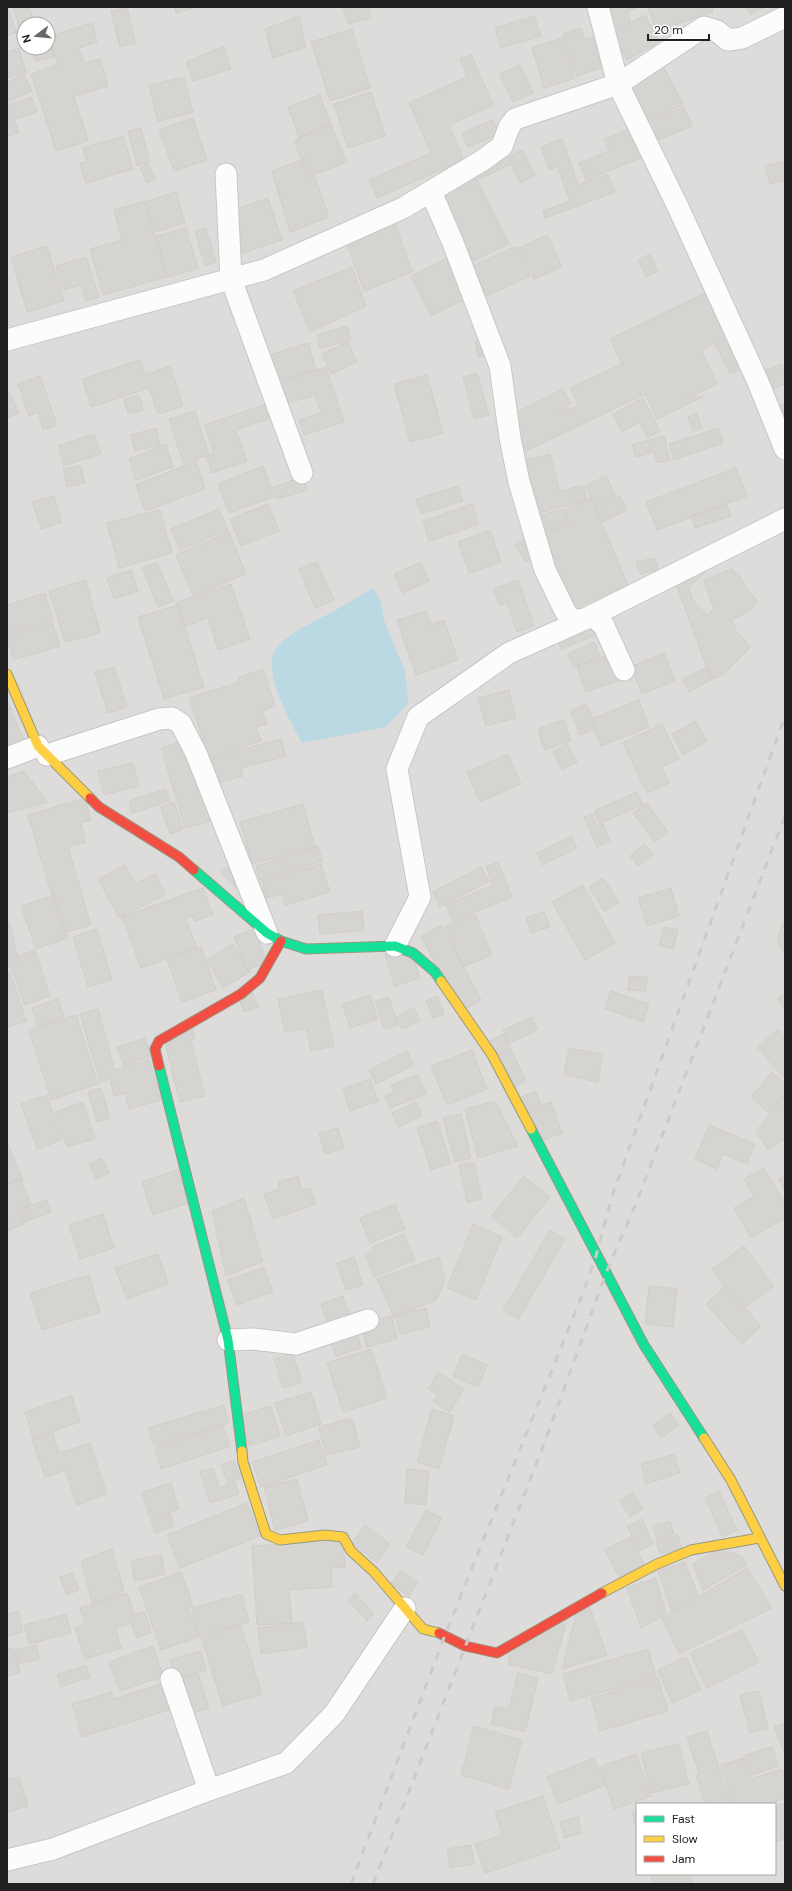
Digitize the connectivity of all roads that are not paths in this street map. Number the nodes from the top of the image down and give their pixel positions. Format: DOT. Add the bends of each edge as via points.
graph roads {
  1 [pos="598,7"];
  2 [pos="785,17"];
  3 [pos="618,84"];
  4 [pos="226,174"];
  5 [pos="431,192"];
  6 [pos="231,279"];
  7 [pos="7,340"];
  8 [pos="785,449"];
  9 [pos="302,473"];
  10 [pos="785,519"];
  11 [pos="583,620"];
  12 [pos="624,670"];
  13 [pos="7,674"];
  14 [pos="42,751"];
  15 [pos="7,758"];
  16 [pos="274,937"];
  17 [pos="395,946"];
  18 [pos="368,1320"];
  19 [pos="228,1340"];
  20 [pos="759,1538"];
  21 [pos="783,1577"];
  22 [pos="405,1608"];
  23 [pos="171,1679"];
  24 [pos="209,1790"];
  25 [pos="7,1860"];
  1 -- 3 [label="street"];
  2 -- 3 [label="street" via="742,38 728,40 717,31 704,27"];
  3 -- 5 [label="street" via="515,119 508,127 502,146"];
  3 -- 8 [label="street" via="745,353"];
  4 -- 6 [label="street"];
  5 -- 6 [label="street" via="403,208 271,266"];
  5 -- 11 [label="street" via="454,243 500,366 519,482 545,570 572,621"];
  6 -- 7 [label="street"];
  6 -- 9 [label="street"];
  10 -- 11 [label="street"];
  11 -- 12 [label="street" via="595,617 604,626"];
  11 -- 17 [label="street" via="509,653 418,717 397,769 420,897"];
  13 -- 14 [label="street"];
  14 -- 15 [label="street"];
  14 -- 16 [label="street" via="99,807 179,858"];
  14 -- 16 [label="street" via="159,719 172,718 181,724 196,753"];
  16 -- 17 [label="street" via="306,949"];
  16 -- 19 [label="street" via="260,978 240,994 159,1041 155,1049"];
  17 -- 20 [label="street" via="413,953 435,972 492,1056 644,1345 731,1480"];
  18 -- 19 [label="street" via="296,1344 253,1339"];
  19 -- 22 [label="street" via="243,1462 266,1534 280,1540 325,1535 343,1537 352,1551"];
  20 -- 21 [label="street"];
  20 -- 22 [label="street" via="716,1544 690,1551 569,1609 497,1653 465,1646 445,1635 423,1629"];
  22 -- 24 [label="street" via="334,1714 286,1762"];
  23 -- 24 [label="street"];
  24 -- 25 [label="street" via="53,1849"];
}
